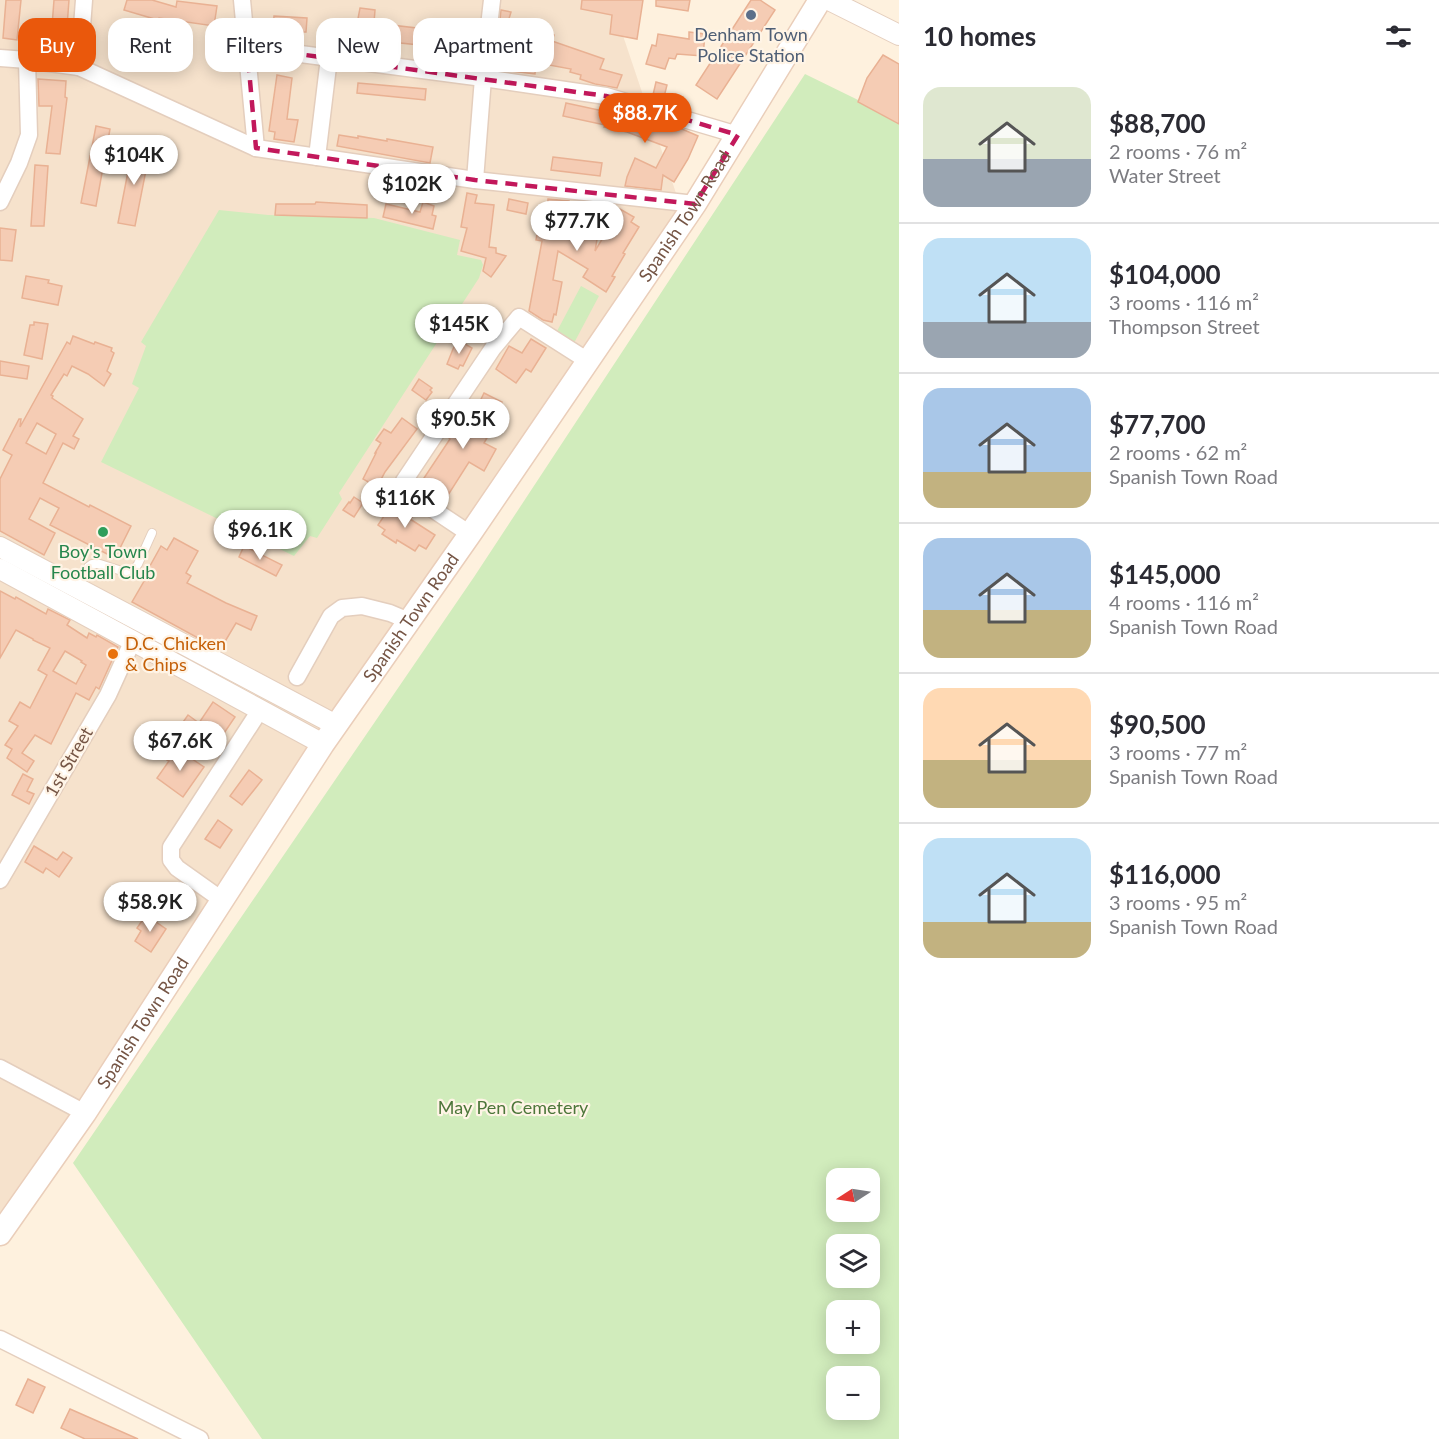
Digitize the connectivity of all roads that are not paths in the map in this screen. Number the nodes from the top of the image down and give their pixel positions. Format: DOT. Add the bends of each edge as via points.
graph roads {
  1 [pos="84,0"];
  2 [pos="242,0"];
  3 [pos="492,0"];
  4 [pos="820,0"];
  5 [pos="830,0"];
  6 [pos="83,18"];
  7 [pos="244,18"];
  8 [pos="899,35"];
  9 [pos="0,58"];
  10 [pos="18,59"];
  11 [pos="401,67"];
  12 [pos="27,72"];
  13 [pos="91,72"];
  14 [pos="249,72"];
  15 [pos="327,72"];
  16 [pos="483,78"];
  17 [pos="738,135"];
  18 [pos="256,148"];
  19 [pos="317,157"];
  20 [pos="475,180"];
  21 [pos="0,202"];
  22 [pos="695,204"];
  23 [pos="588,361"];
  24 [pos="152,533"];
  25 [pos="470,534"];
  26 [pos="0,547"];
  27 [pos="0,569"];
  28 [pos="77,587"];
  29 [pos="409,621"];
  30 [pos="133,640"];
  31 [pos="297,677"];
  32 [pos="260,710"];
  33 [pos="336,725"];
  34 [pos="323,744"];
  35 [pos="0,880"];
  36 [pos="222,900"];
  37 [pos="0,1068"];
  38 [pos="85,1113"];
  39 [pos="0,1234"];
  40 [pos="0,1340"];
  41 [pos="200,1439"];
  1 -- 6 [label="street"];
  2 -- 7 [label="street"];
  3 -- 16 [label="street"];
  4 -- 17 [label="main road, Spanish Town Road"];
  5 -- 8 [label="street"];
  9 -- 10 [label="street"];
  11 -- 16 [label="street"];
  12 -- 21 [label="street" via="29,135"];
  13 -- 18 [label="street"];
  14 -- 18 [label="street"];
  15 -- 19 [label="street"];
  16 -- 17 [label="street" via="606,96"];
  16 -- 20 [label="street"];
  17 -- 22 [label="main road, Spanish Town Road"];
  18 -- 19 [label="street"];
  19 -- 20 [label="street"];
  20 -- 22 [label="street"];
  22 -- 23 [label="main road, Spanish Town Road"];
  23 -- 25 [label="main road, Spanish Town Road"];
  23 -- 25 [label="street" via="519,317 493,348 402,486"];
  24 -- 28 [label="lane" via="133,571 92,564"];
  25 -- 29 [label="main road, Spanish Town Road"];
  26 -- 28 [label="street"];
  27 -- 30 [label="street"];
  28 -- 33 [label="street"];
  29 -- 31 [label="street" via="362,606 342,608 331,616"];
  29 -- 33 [label="main road, Spanish Town Road"];
  30 -- 32 [label="street"];
  30 -- 35 [label="street, 1st Street" via="108,695"];
  32 -- 34 [label="street"];
  32 -- 36 [label="street" via="171,847 171,860 177,868"];
  33 -- 34 [label="main road, Spanish Town Road"];
  34 -- 36 [label="main road, Spanish Town Road"];
  36 -- 38 [label="main road, Spanish Town Road"];
  37 -- 38 [label="street"];
  38 -- 39 [label="main road, Spanish Town Road"];
  40 -- 41 [label="street"];
}
